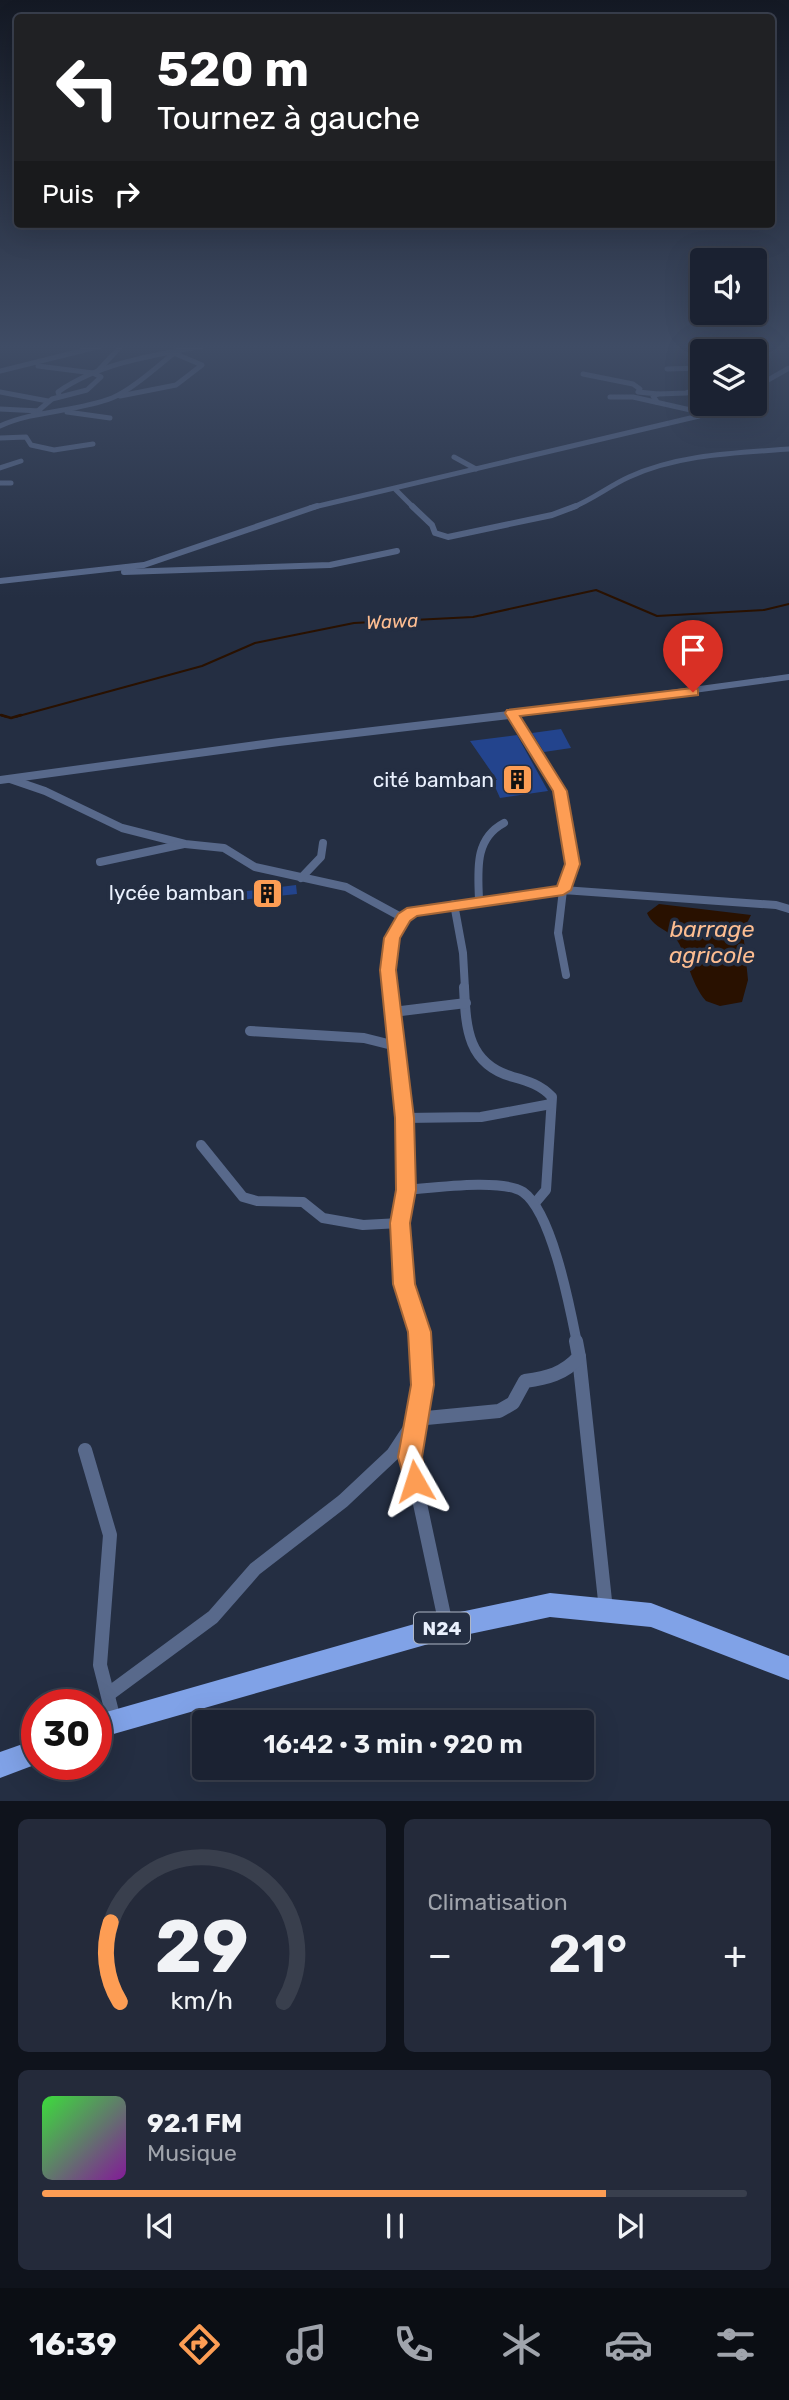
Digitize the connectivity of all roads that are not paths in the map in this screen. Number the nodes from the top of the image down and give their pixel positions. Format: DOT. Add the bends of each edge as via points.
graph roads {
  1 [pos="635,430"];
  2 [pos="0,438"];
  3 [pos="93,444"];
  4 [pos="789,449"];
  5 [pos="454,457"];
  6 [pos="21,461"];
  7 [pos="0,468"];
  8 [pos="476,469"];
  9 [pos="0,483"];
  10 [pos="11,483"];
  11 [pos="396,490"];
  12 [pos="397,551"];
  13 [pos="109,570"];
  14 [pos="0,581"];
  15 [pos="789,677"];
  16 [pos="511,713"];
  17 [pos="4,779"];
  18 [pos="503,823"];
  19 [pos="323,843"];
  20 [pos="185,844"];
  21 [pos="100,862"];
  22 [pos="301,878"];
  23 [pos="563,890"];
  24 [pos="480,900"];
  25 [pos="454,904"];
  26 [pos="789,909"];
  27 [pos="403,918"];
  28 [pos="566,975"];
  29 [pos="466,1003"];
  30 [pos="393,1013"];
  31 [pos="250,1031"];
  32 [pos="396,1046"];
  33 [pos="551,1104"];
  34 [pos="404,1118"];
  35 [pos="201,1145"];
  36 [pos="406,1190"];
  37 [pos="535,1203"];
  38 [pos="400,1223"];
  39 [pos="579,1357"];
  40 [pos="416,1419"];
  41 [pos="85,1450"];
  42 [pos="393,1454"];
  43 [pos="410,1457"];
  44 [pos="606,1611"];
  45 [pos="446,1627"];
  46 [pos="789,1668"];
  47 [pos="109,1689"];
  48 [pos="112,1692"];
  49 [pos="112,1722"];
  50 [pos="21,1757"];
  51 [pos="0,1765"];
  1 -- 8 [label="street"];
  2 -- 3 [label="street" via="26,437 31,445 47,449"];
  4 -- 11 [label="street" via="676,462 629,477 552,515 449,537 435,533"];
  5 -- 8 [label="street"];
  6 -- 7 [label="street"];
  8 -- 11 [label="street"];
  9 -- 10 [label="street"];
  11 -- 13 [label="street" via="309,508 144,565"];
  12 -- 13 [label="street" via="378,558 307,566 218,567 153,575"];
  13 -- 14 [label="street"];
  15 -- 16 [label="street"];
  16 -- 17 [label="street"];
  16 -- 23 [label="street" via="560,791 573,864"];
  17 -- 20 [label="street" via="45,791 122,828"];
  18 -- 24 [label="street" via="490,831 479,849"];
  19 -- 22 [label="street" via="321,858"];
  20 -- 21 [label="street"];
  20 -- 22 [label="street" via="224,848 255,867"];
  22 -- 27 [label="street" via="346,887"];
  23 -- 24 [label="street"];
  23 -- 26 [label="street"];
  23 -- 28 [label="street" via="557,915"];
  24 -- 25 [label="street"];
  25 -- 27 [label="street"];
  25 -- 29 [label="street"];
  27 -- 30 [label="street" via="392,938 388,970"];
  29 -- 30 [label="street"];
  29 -- 33 [label="street" via="473,1049 482,1062 548,1091"];
  30 -- 32 [label="street"];
  31 -- 32 [label="street" via="364,1038"];
  32 -- 34 [label="street"];
  33 -- 34 [label="street" via="481,1117"];
  33 -- 37 [label="street" via="546,1190"];
  34 -- 36 [label="street"];
  35 -- 38 [label="street" via="243,1197 303,1202 323,1217 363,1225"];
  36 -- 37 [label="street" via="502,1187 522,1191"];
  36 -- 38 [label="street"];
  37 -- 39 [label="street" via="571,1301"];
  38 -- 40 [label="street" via="404,1284 419,1332 422,1385"];
  39 -- 40 [label="street" via="553,1377 524,1381 513,1403 499,1411"];
  39 -- 44 [label="street"];
  40 -- 42 [label="street"];
  40 -- 43 [label="street"];
  41 -- 47 [label="street" via="110,1535 100,1665"];
  42 -- 43 [label="street"];
  42 -- 48 [label="street" via="343,1501 255,1569 213,1617"];
  43 -- 45 [label="street"];
  44 -- 45 [label="main road, N24" via="550,1605"];
  44 -- 46 [label="main road, N24" via="651,1615"];
  45 -- 49 [label="main road, N24"];
  50 -- 51 [label="main road"];
}
